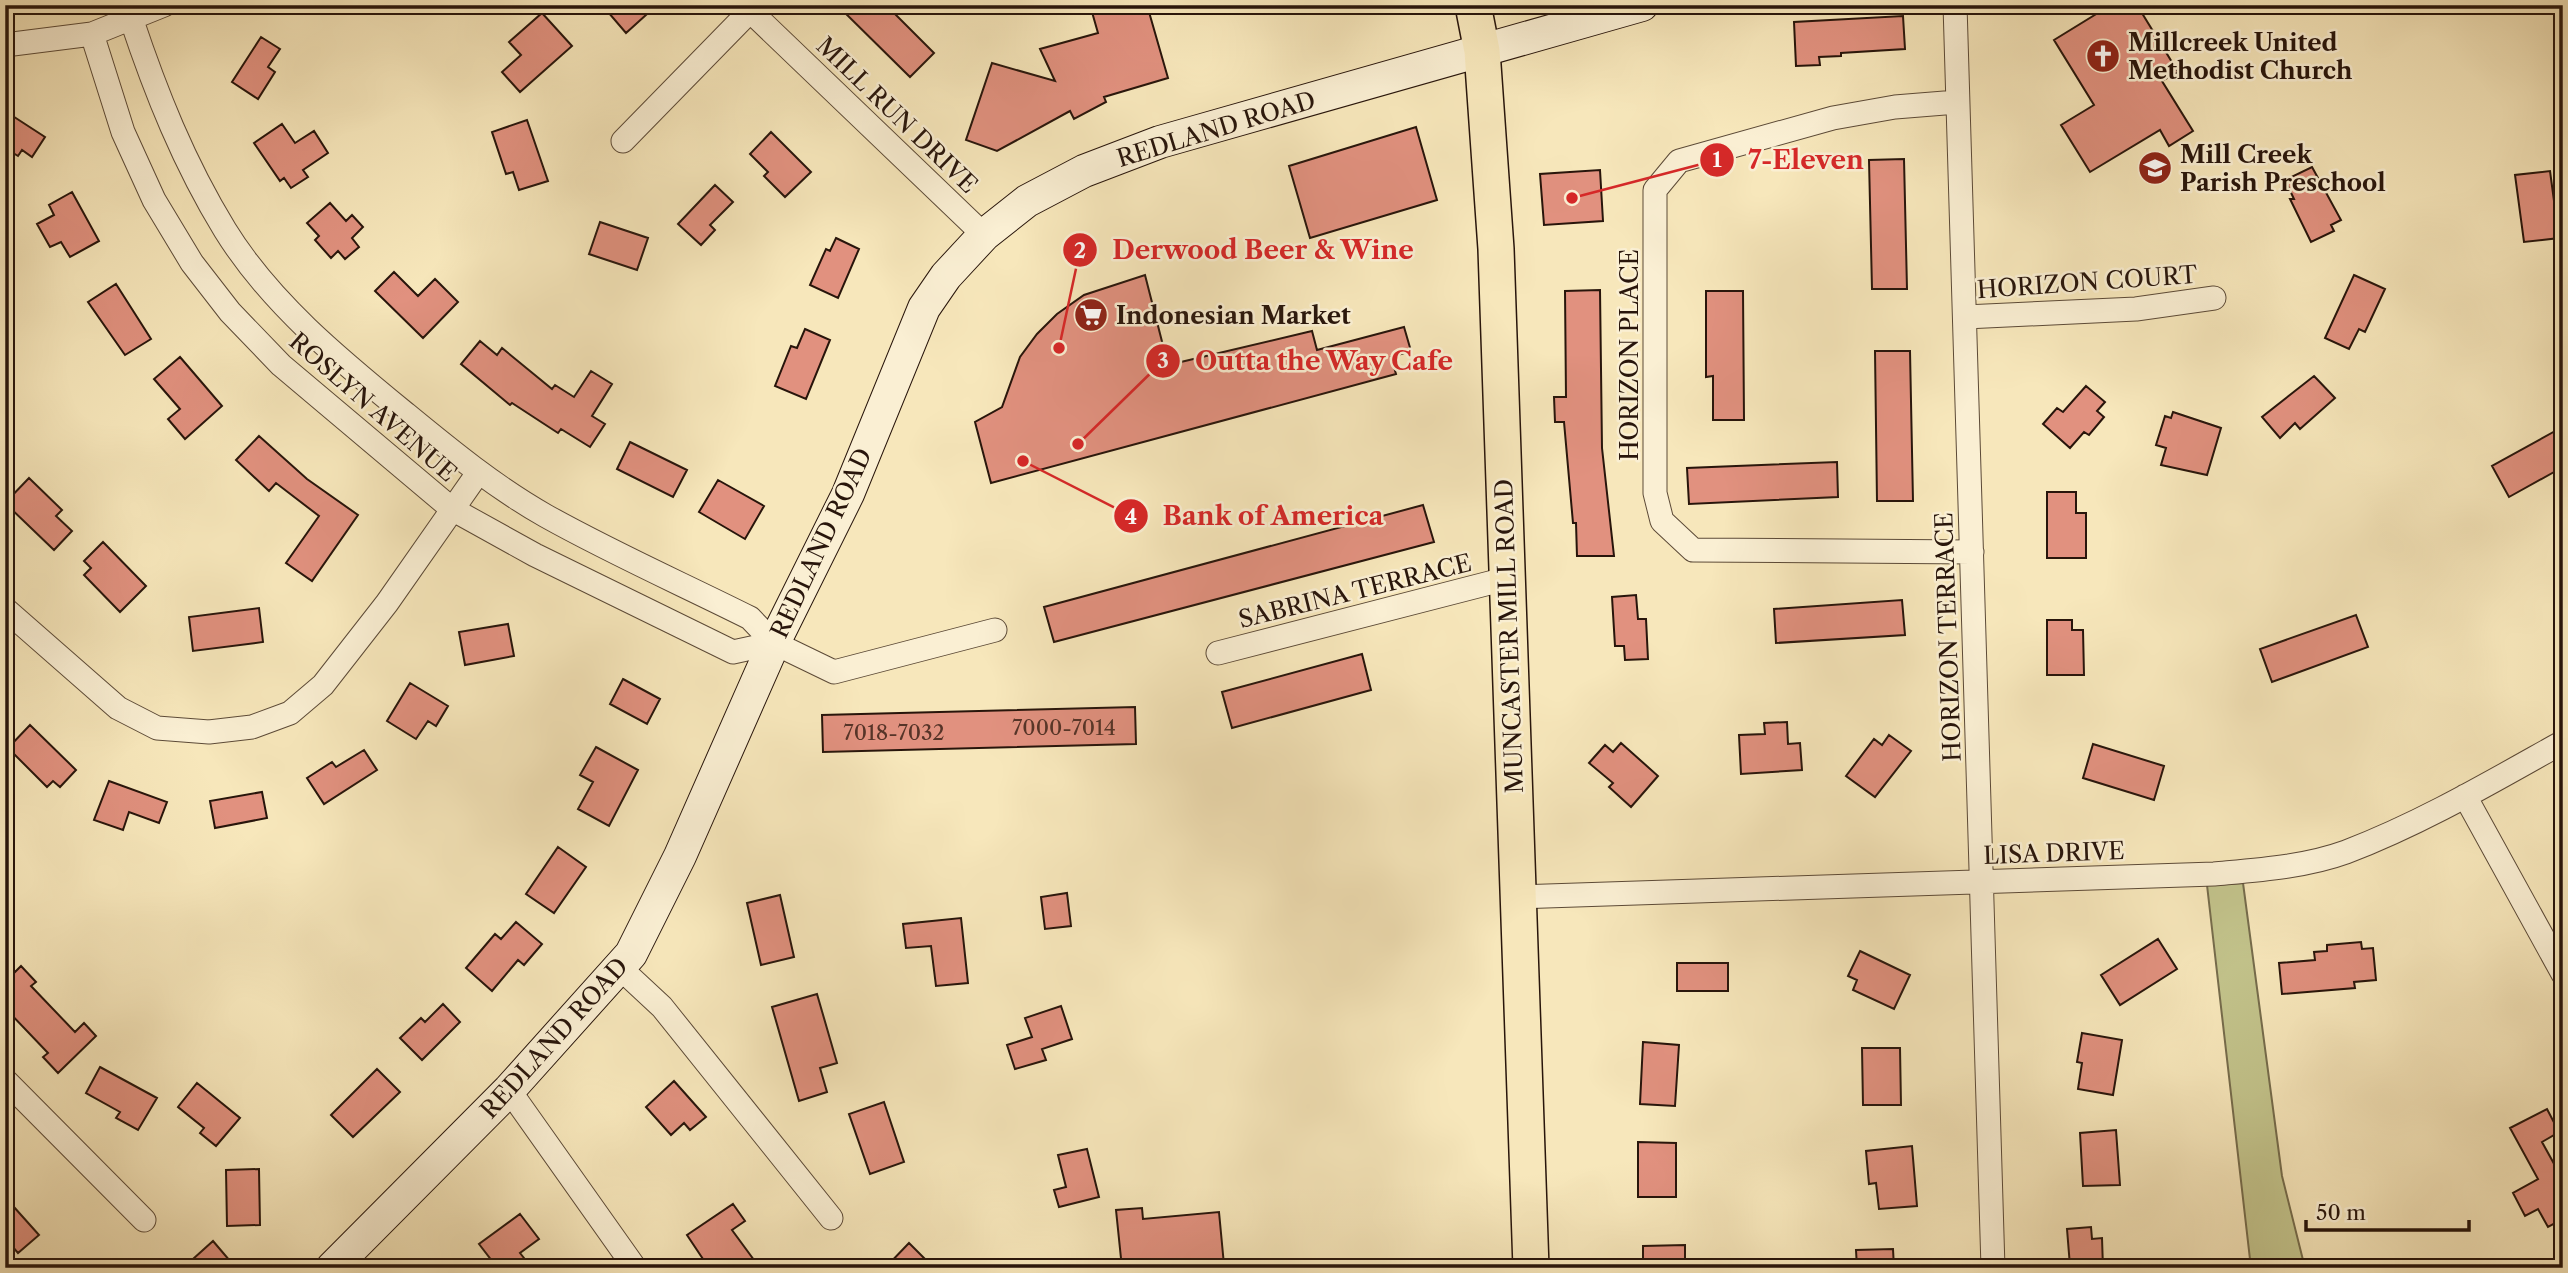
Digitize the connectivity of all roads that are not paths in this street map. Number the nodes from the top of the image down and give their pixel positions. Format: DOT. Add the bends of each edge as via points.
graph roads {
  1 [pos="164,5"];
  2 [pos="1473,5"];
  3 [pos="1642,5"];
  4 [pos="1955,5"];
  5 [pos="747,8"];
  6 [pos="131,18"];
  7 [pos="92,34"];
  8 [pos="5,45"];
  9 [pos="1482,51"];
  10 [pos="1957,102"];
  11 [pos="623,141"];
  12 [pos="984,234"];
  13 [pos="2214,299"];
  14 [pos="1965,317"];
  15 [pos="478,473"];
  16 [pos="452,509"];
  17 [pos="1972,552"];
  18 [pos="1505,579"];
  19 [pos="5,609"];
  20 [pos="995,630"];
  21 [pos="774,643"];
  22 [pos="1218,653"];
  23 [pos="2563,742"];
  24 [pos="2465,796"];
  25 [pos="1981,882"];
  26 [pos="1519,897"];
  27 [pos="619,967"];
  28 [pos="2563,974"];
  29 [pos="5,1080"];
  30 [pos="509,1090"];
  31 [pos="831,1217"];
  32 [pos="144,1220"];
  33 [pos="332,1268"];
  34 [pos="635,1268"];
  35 [pos="1531,1268"];
  36 [pos="1993,1268"];
  1 -- 6 [label="street"];
  2 -- 9 [label="main road, MUNCASTER MILL ROAD"];
  3 -- 9 [label="main road, REDLAND ROAD"];
  4 -- 10 [label="street, HORIZON TERRACE"];
  5 -- 11 [label="street"];
  5 -- 12 [label="street, MILL RUN DRIVE"];
  6 -- 7 [label="street"];
  6 -- 15 [label="street, ROSLYN AVENUE" via="185,160 227,233 279,299 342,362"];
  7 -- 8 [label="street"];
  7 -- 16 [label="street, ROSLYN AVENUE" via="123,132 154,200 192,263 230,312 281,365"];
  9 -- 12 [label="main road, REDLAND ROAD" via="1239,117 1137,150 1027,201"];
  9 -- 18 [label="main road, MUNCASTER MILL ROAD" via="1496,249"];
  10 -- 14 [label="street, HORIZON TERRACE"];
  10 -- 17 [label="street, HORIZON PLACE" via="1833,118 1679,161 1655,190 1655,493 1662,521 1693,550"];
  12 -- 21 [label="main road, REDLAND ROAD" via="946,276 925,308 848,494"];
  13 -- 14 [label="street, HORIZON COURT" via="2136,309"];
  14 -- 17 [label="street, HORIZON TERRACE"];
  15 -- 16 [label="street"];
  15 -- 21 [label="street, ROSLYN AVENUE" via="547,516 750,618"];
  16 -- 19 [label="street" via="323,685 290,713 252,727 209,732 158,728 118,708"];
  16 -- 21 [label="street, ROSLYN AVENUE" via="733,652"];
  17 -- 25 [label="street, HORIZON TERRACE"];
  18 -- 22 [label="street, SABRINA TERRACE"];
  18 -- 26 [label="main road, MUNCASTER MILL ROAD"];
  20 -- 21 [label="street, ROSLYN AVENUE" via="834,672"];
  21 -- 27 [label="main road, REDLAND ROAD" via="680,856 631,954"];
  23 -- 24 [label="street, LISA DRIVE"];
  24 -- 25 [label="street, LISA DRIVE" via="2345,852 2274,868"];
  24 -- 28 [label="street"];
  25 -- 26 [label="street, LISA DRIVE"];
  25 -- 36 [label="street, HORIZON TERRACE"];
  26 -- 35 [label="main road, MUNCASTER MILL ROAD"];
  27 -- 30 [label="main road, REDLAND ROAD"];
  27 -- 31 [label="street" via="662,1007"];
  29 -- 32 [label="street"];
  30 -- 33 [label="main road, REDLAND ROAD"];
  30 -- 34 [label="street"];
}
